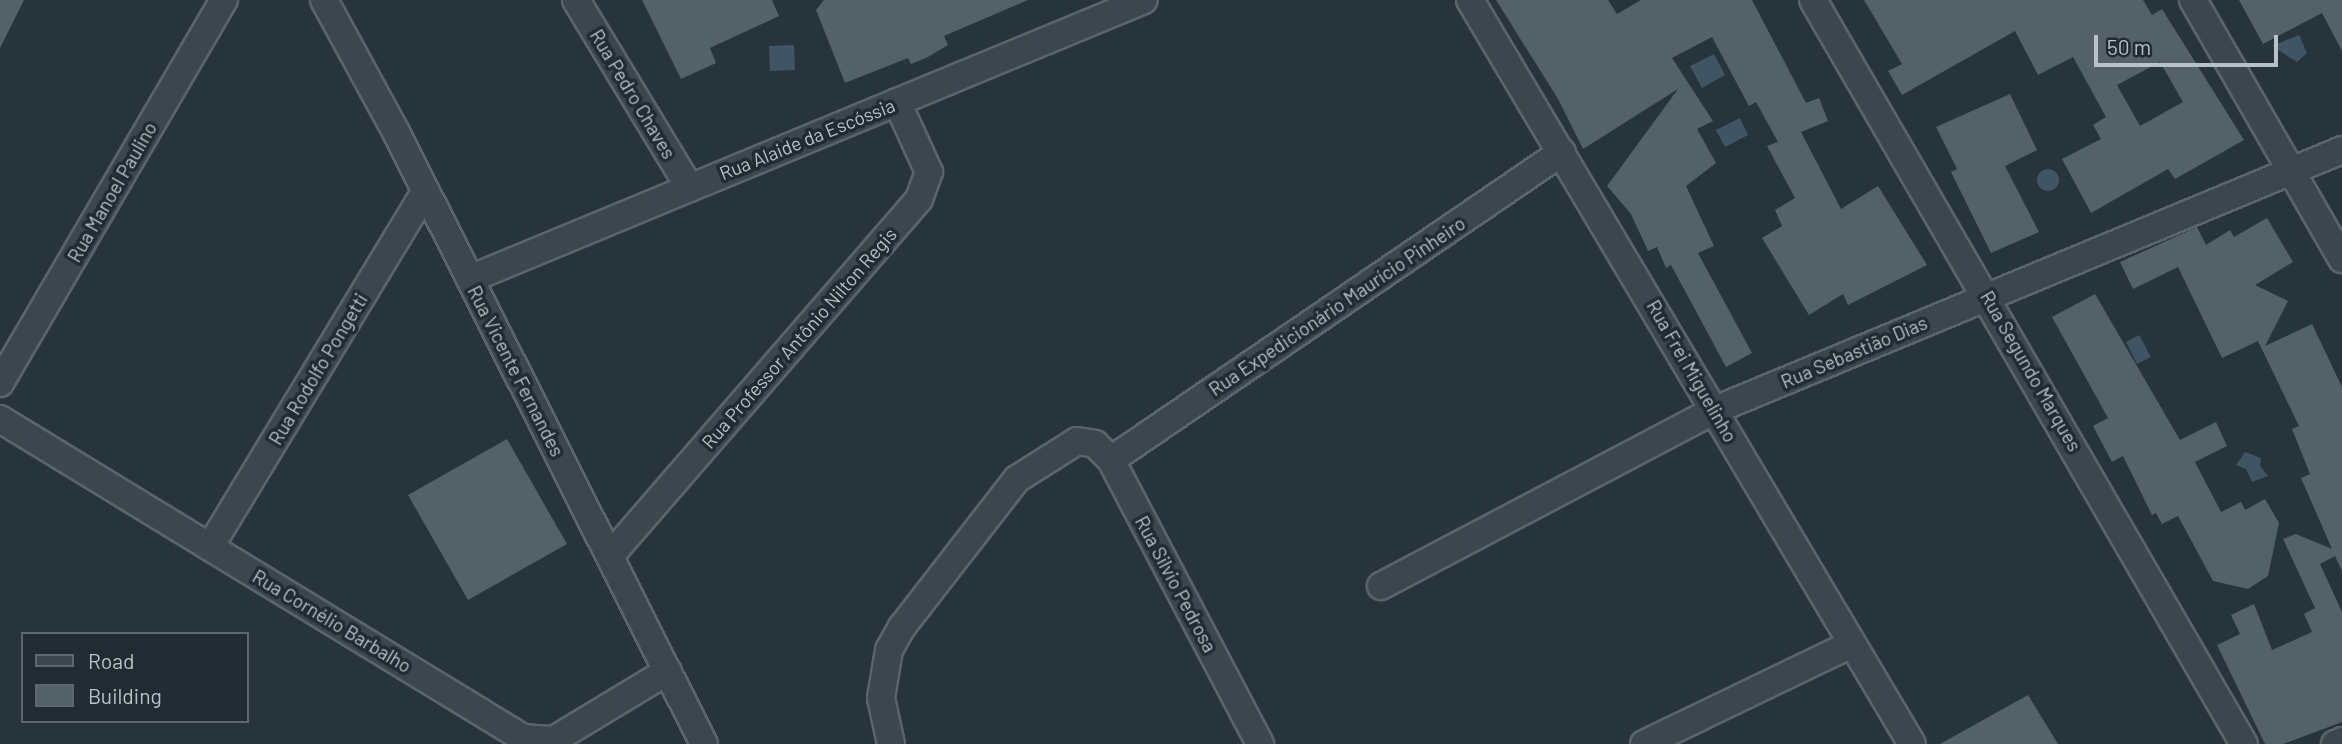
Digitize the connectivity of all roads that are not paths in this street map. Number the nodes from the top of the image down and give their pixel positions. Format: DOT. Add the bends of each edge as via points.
graph roads {
  1 [pos="224,0"];
  2 [pos="324,0"];
  3 [pos="576,0"];
  4 [pos="1144,0"];
  5 [pos="1470,0"];
  6 [pos="1814,0"];
  7 [pos="2193,0"];
  8 [pos="1098,9"];
  9 [pos="897,102"];
  10 [pos="2342,150"];
  11 [pos="1562,152"];
  12 [pos="2290,170"];
  13 [pos="690,188"];
  14 [pos="425,191"];
  15 [pos="2342,259"];
  16 [pos="470,279"];
  17 [pos="1988,296"];
  18 [pos="2,376"];
  19 [pos="1715,410"];
  20 [pos="0,419"];
  21 [pos="1111,460"];
  22 [pos="210,547"];
  23 [pos="610,556"];
  24 [pos="1381,586"];
  25 [pos="1852,643"];
  26 [pos="668,671"];
  27 [pos="2342,741"];
  28 [pos="704,744"];
  29 [pos="891,744"];
  30 [pos="1260,744"];
  31 [pos="1644,744"];
  32 [pos="1912,744"];
  33 [pos="2244,744"];
  34 [pos="2335,744"];
  1 -- 18 [label="street, Rua Manoel Paulino"];
  2 -- 14 [label="street, Rua Vicente Fernandes"];
  3 -- 13 [label="street, Rua Pedro Chaves"];
  4 -- 8 [label="street, Rua Alaide da Escóssia"];
  5 -- 11 [label="street, Rua Frei Miguelinho"];
  6 -- 17 [label="street, Rua Segundo Marques"];
  7 -- 12 [label="street"];
  8 -- 9 [label="street, Rua Alaide da Escóssia"];
  9 -- 13 [label="street, Rua Alaide da Escóssia"];
  9 -- 23 [label="street, Rua Professor Antônio Nilton Regis" via="929,172 919,199"];
  10 -- 12 [label="street, Rua Sebastião Dias"];
  11 -- 19 [label="street, Rua Frei Miguelinho"];
  11 -- 21 [label="street, Rua Expedicionário Maurício Pinheiro"];
  12 -- 15 [label="street"];
  12 -- 17 [label="street, Rua Sebastião Dias"];
  13 -- 16 [label="street, Rua Alaide da Escóssia"];
  14 -- 16 [label="street, Rua Vicente Fernandes"];
  14 -- 22 [label="street, Rua Rodolfo Pongetti"];
  16 -- 23 [label="street, Rua Vicente Fernandes"];
  17 -- 19 [label="street, Rua Sebastião Dias"];
  17 -- 33 [label="street, Rua Segundo Marques"];
  19 -- 24 [label="street, Rua Sebastião Dias"];
  19 -- 25 [label="street, Rua Frei Miguelinho"];
  20 -- 22 [label="street, Rua Cornélio Barbalho"];
  21 -- 29 [label="street, Rua Silvio Pedrosa" via="1095,444 1077,441 1017,479 902,627 889,650 882,679 881,698"];
  21 -- 30 [label="street, Rua Silvio Pedrosa"];
  22 -- 26 [label="street, Rua Cornélio Barbalho" via="523,738 539,742 567,733"];
  23 -- 26 [label="street, Rua Vicente Fernandes"];
  25 -- 31 [label="street"];
  25 -- 32 [label="street, Rua Frei Miguelinho"];
  26 -- 28 [label="street, Rua Vicente Fernandes"];
  27 -- 34 [label="street"];
}
